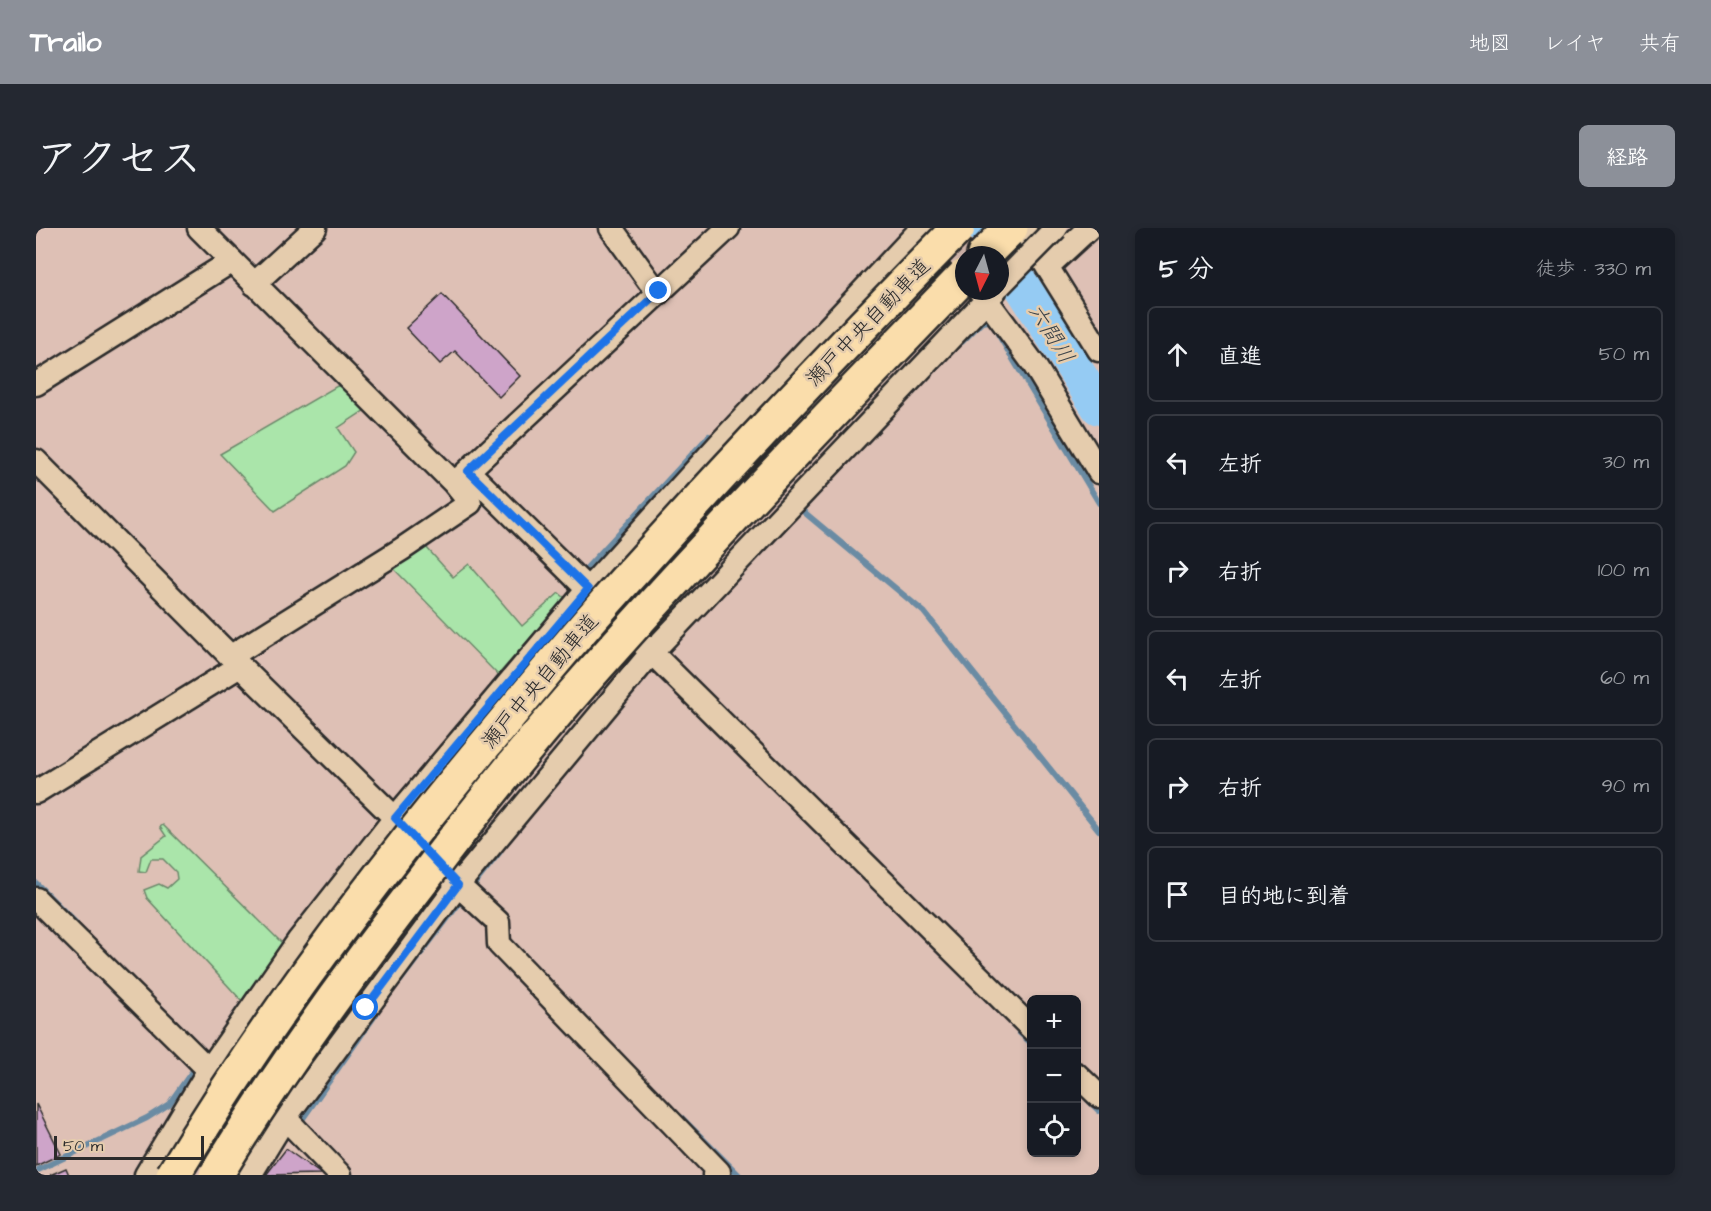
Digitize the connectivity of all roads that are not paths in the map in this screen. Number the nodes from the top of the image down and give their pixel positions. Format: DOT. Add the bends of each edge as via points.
graph roads {
  1 [pos="200,228"];
  2 [pos="315,228"];
  3 [pos="611,228"];
  4 [pos="728,228"];
  5 [pos="922,228"];
  6 [pos="940,228"];
  7 [pos="958,228"];
  8 [pos="1011,228"];
  9 [pos="1023,228"];
  10 [pos="1056,228"];
  11 [pos="1087,228"];
  12 [pos="993,246"];
  13 [pos="955,252"];
  14 [pos="232,261"];
  15 [pos="1047,267"];
  16 [pos="1009,274"];
  17 [pos="259,278"];
  18 [pos="955,285"];
  19 [pos="654,286"];
  20 [pos="982,300"];
  21 [pos="995,300"];
  22 [pos="1099,350"];
  23 [pos="36,384"];
  24 [pos="36,461"];
  25 [pos="1099,472"];
  26 [pos="461,477"];
  27 [pos="588,589"];
  28 [pos="652,652"];
  29 [pos="235,664"];
  30 [pos="36,792"];
  31 [pos="395,818"];
  32 [pos="458,885"];
  33 [pos="36,899"];
  34 [pos="1027,1024"];
  35 [pos="208,1070"];
  36 [pos="1081,1078"];
  37 [pos="1099,1096"];
  38 [pos="285,1118"];
  39 [pos="146,1175"];
  40 [pos="172,1175"];
  41 [pos="216,1175"];
  42 [pos="250,1175"];
  43 [pos="340,1175"];
  44 [pos="714,1175"];
  1 -- 14 [label="street"];
  2 -- 17 [label="street"];
  3 -- 19 [label="street"];
  4 -- 19 [label="street"];
  5 -- 27 [label="street"];
  6 -- 13 [label="street"];
  7 -- 40 [label="highway, 瀬戸中央自動車道, bridge" via="641,562 462,772 345,920 270,1024"];
  8 -- 12 [label="highway"];
  9 -- 15 [label="street"];
  10 -- 16 [label="street, bridge"];
  11 -- 15 [label="street"];
  14 -- 17 [label="street"];
  14 -- 23 [label="street"];
  15 -- 22 [label="street"];
  17 -- 26 [label="street"];
  18 -- 41 [label="highway, 瀬戸中央自動車道, bridge" via="764,483 565,704 374,943 300,1045"];
  19 -- 26 [label="street"];
  20 -- 28 [label="street"];
  21 -- 25 [label="street"];
  24 -- 29 [label="street"];
  26 -- 27 [label="street"];
  26 -- 29 [label="street" via="470,503"];
  27 -- 28 [label="street"];
  27 -- 31 [label="street"];
  28 -- 32 [label="street"];
  28 -- 34 [label="street"];
  29 -- 30 [label="street"];
  29 -- 31 [label="street"];
  31 -- 32 [label="street"];
  31 -- 35 [label="street" via="299,940"];
  32 -- 38 [label="street"];
  32 -- 44 [label="street" via="498,922 499,944 719,1172"];
  33 -- 35 [label="street"];
  35 -- 38 [label="street"];
  35 -- 39 [label="street"];
  36 -- 37 [label="street"];
  38 -- 42 [label="street"];
  38 -- 43 [label="street"];
}
